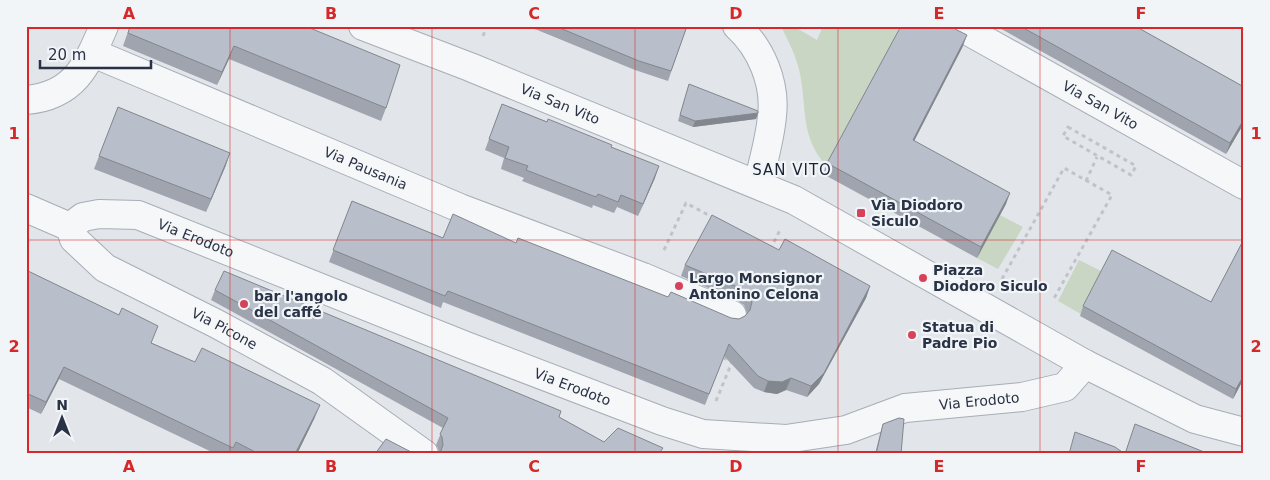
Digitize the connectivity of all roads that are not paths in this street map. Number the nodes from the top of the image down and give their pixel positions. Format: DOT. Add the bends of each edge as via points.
graph roads {
  1 [pos="104,26"];
  2 [pos="363,26"];
  3 [pos="737,26"];
  4 [pos="959,26"];
  5 [pos="93,53"];
  6 [pos="26,100"];
  7 [pos="758,184"];
  8 [pos="1244,185"];
  9 [pos="26,208"];
  10 [pos="70,227"];
  11 [pos="732,315"];
  12 [pos="1085,364"];
  13 [pos="1244,432"];
  14 [pos="424,454"];
  1 -- 5 [label="street"];
  2 -- 7 [label="street, Via San Vito"];
  3 -- 7 [label="street" via="758,51 772,92 772,116"];
  4 -- 8 [label="street, Via San Vito"];
  5 -- 6 [label="street" via="84,69 58,92"];
  5 -- 11 [label="street, Via Pausania" via="460,208 643,277"];
  7 -- 12 [label="street, Via San Vito" via="794,200"];
  9 -- 10 [label="street"];
  10 -- 12 [label="street, Via Erodoto" via="83,217 99,214 138,215 466,346 703,434 786,439 846,430 905,408 1022,397 1065,387"];
  10 -- 14 [label="street, Via Picone" via="74,239 105,268 322,380"];
  12 -- 13 [label="street" via="1195,419"];
}
